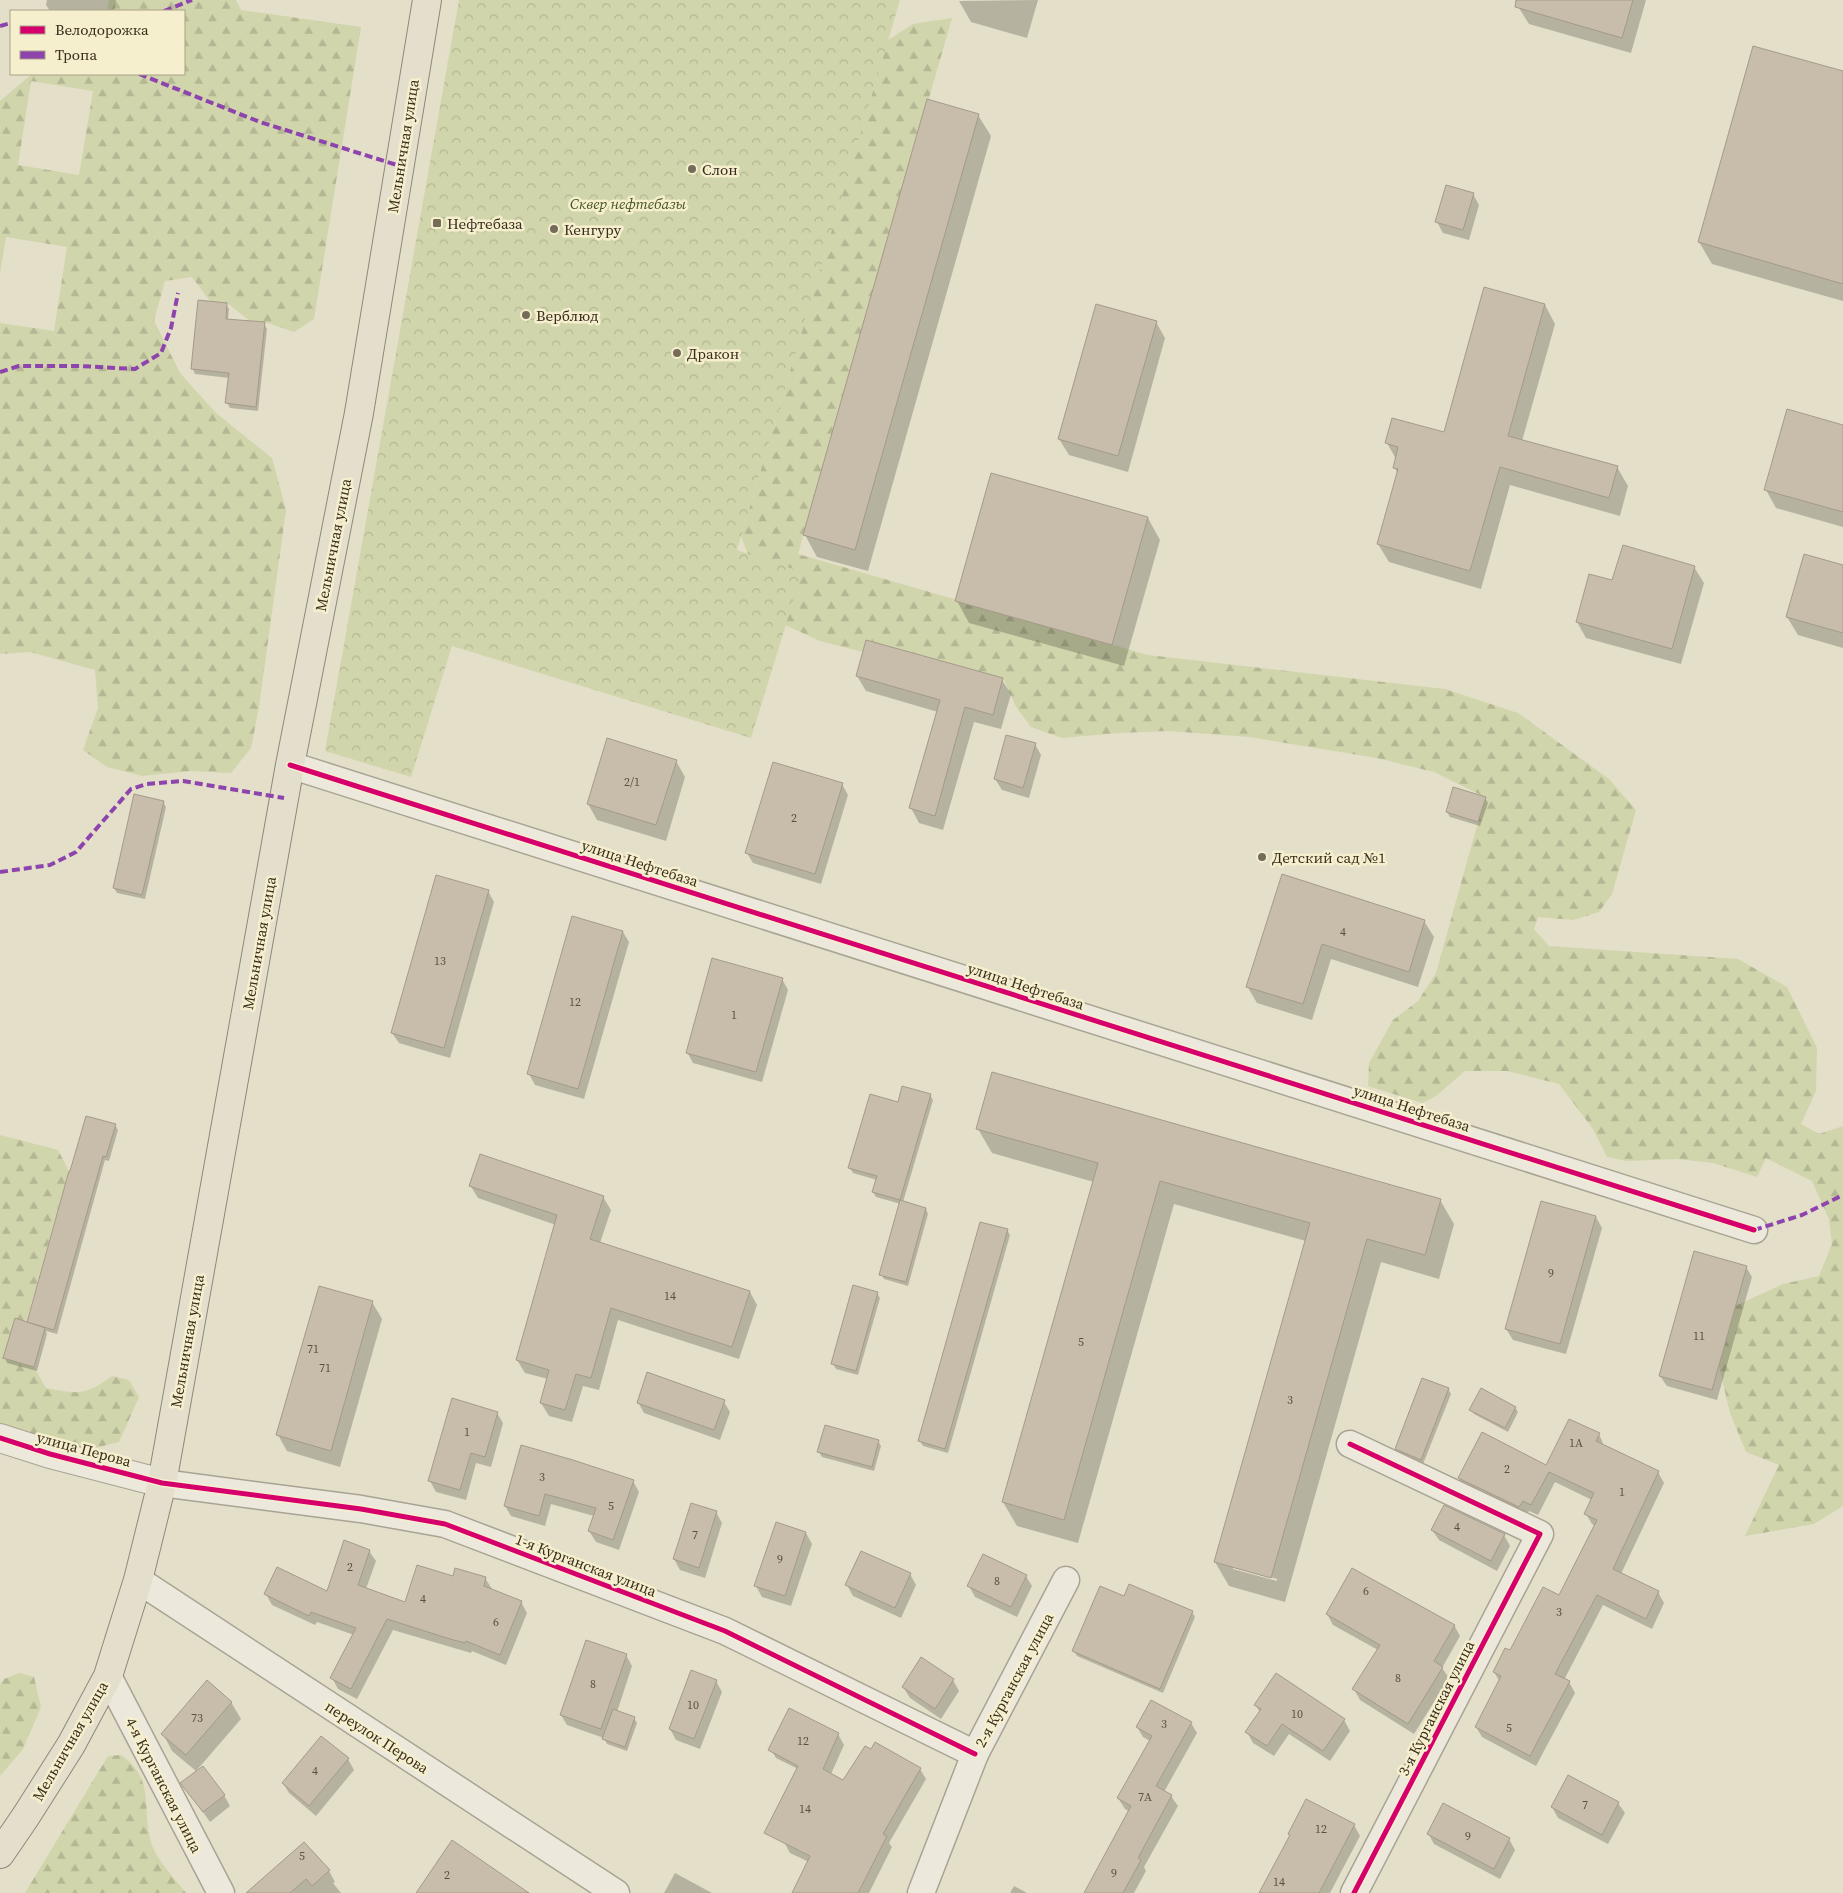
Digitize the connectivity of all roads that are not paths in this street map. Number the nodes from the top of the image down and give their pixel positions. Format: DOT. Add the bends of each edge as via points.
graph roads {
  1 [pos="428,0"];
  2 [pos="290,765"];
  3 [pos="1754,1230"];
  4 [pos="0,1438"];
  5 [pos="1350,1444"];
  6 [pos="162,1483"];
  7 [pos="138,1580"];
  8 [pos="1066,1580"];
  9 [pos="108,1676"];
  10 [pos="975,1754"];
  11 [pos="0,1854"];
  12 [pos="221,1893"];
  13 [pos="616,1893"];
  14 [pos="921,1893"];
  15 [pos="1354,1893"];
  1 -- 2 [label="main road, Мельничная улица" via="359,413"];
  2 -- 3 [label="street, улица Нефтебаза"];
  2 -- 6 [label="main road, Мельничная улица"];
  4 -- 6 [label="street, улица Перова"];
  5 -- 15 [label="street, 3-я Курганская улица" via="1540,1534"];
  6 -- 7 [label="main road, Мельничная улица"];
  6 -- 10 [label="street, 1-я Курганская улица" via="361,1509 445,1524 725,1631"];
  7 -- 9 [label="main road, Мельничная улица"];
  7 -- 13 [label="street, переулок Перова"];
  8 -- 10 [label="street, 2-я Курганская улица"];
  9 -- 11 [label="main road, Мельничная улица" via="71,1745"];
  9 -- 12 [label="street, 4-я Курганская улица"];
  10 -- 14 [label="street, 2-я Курганская улица"];
}
